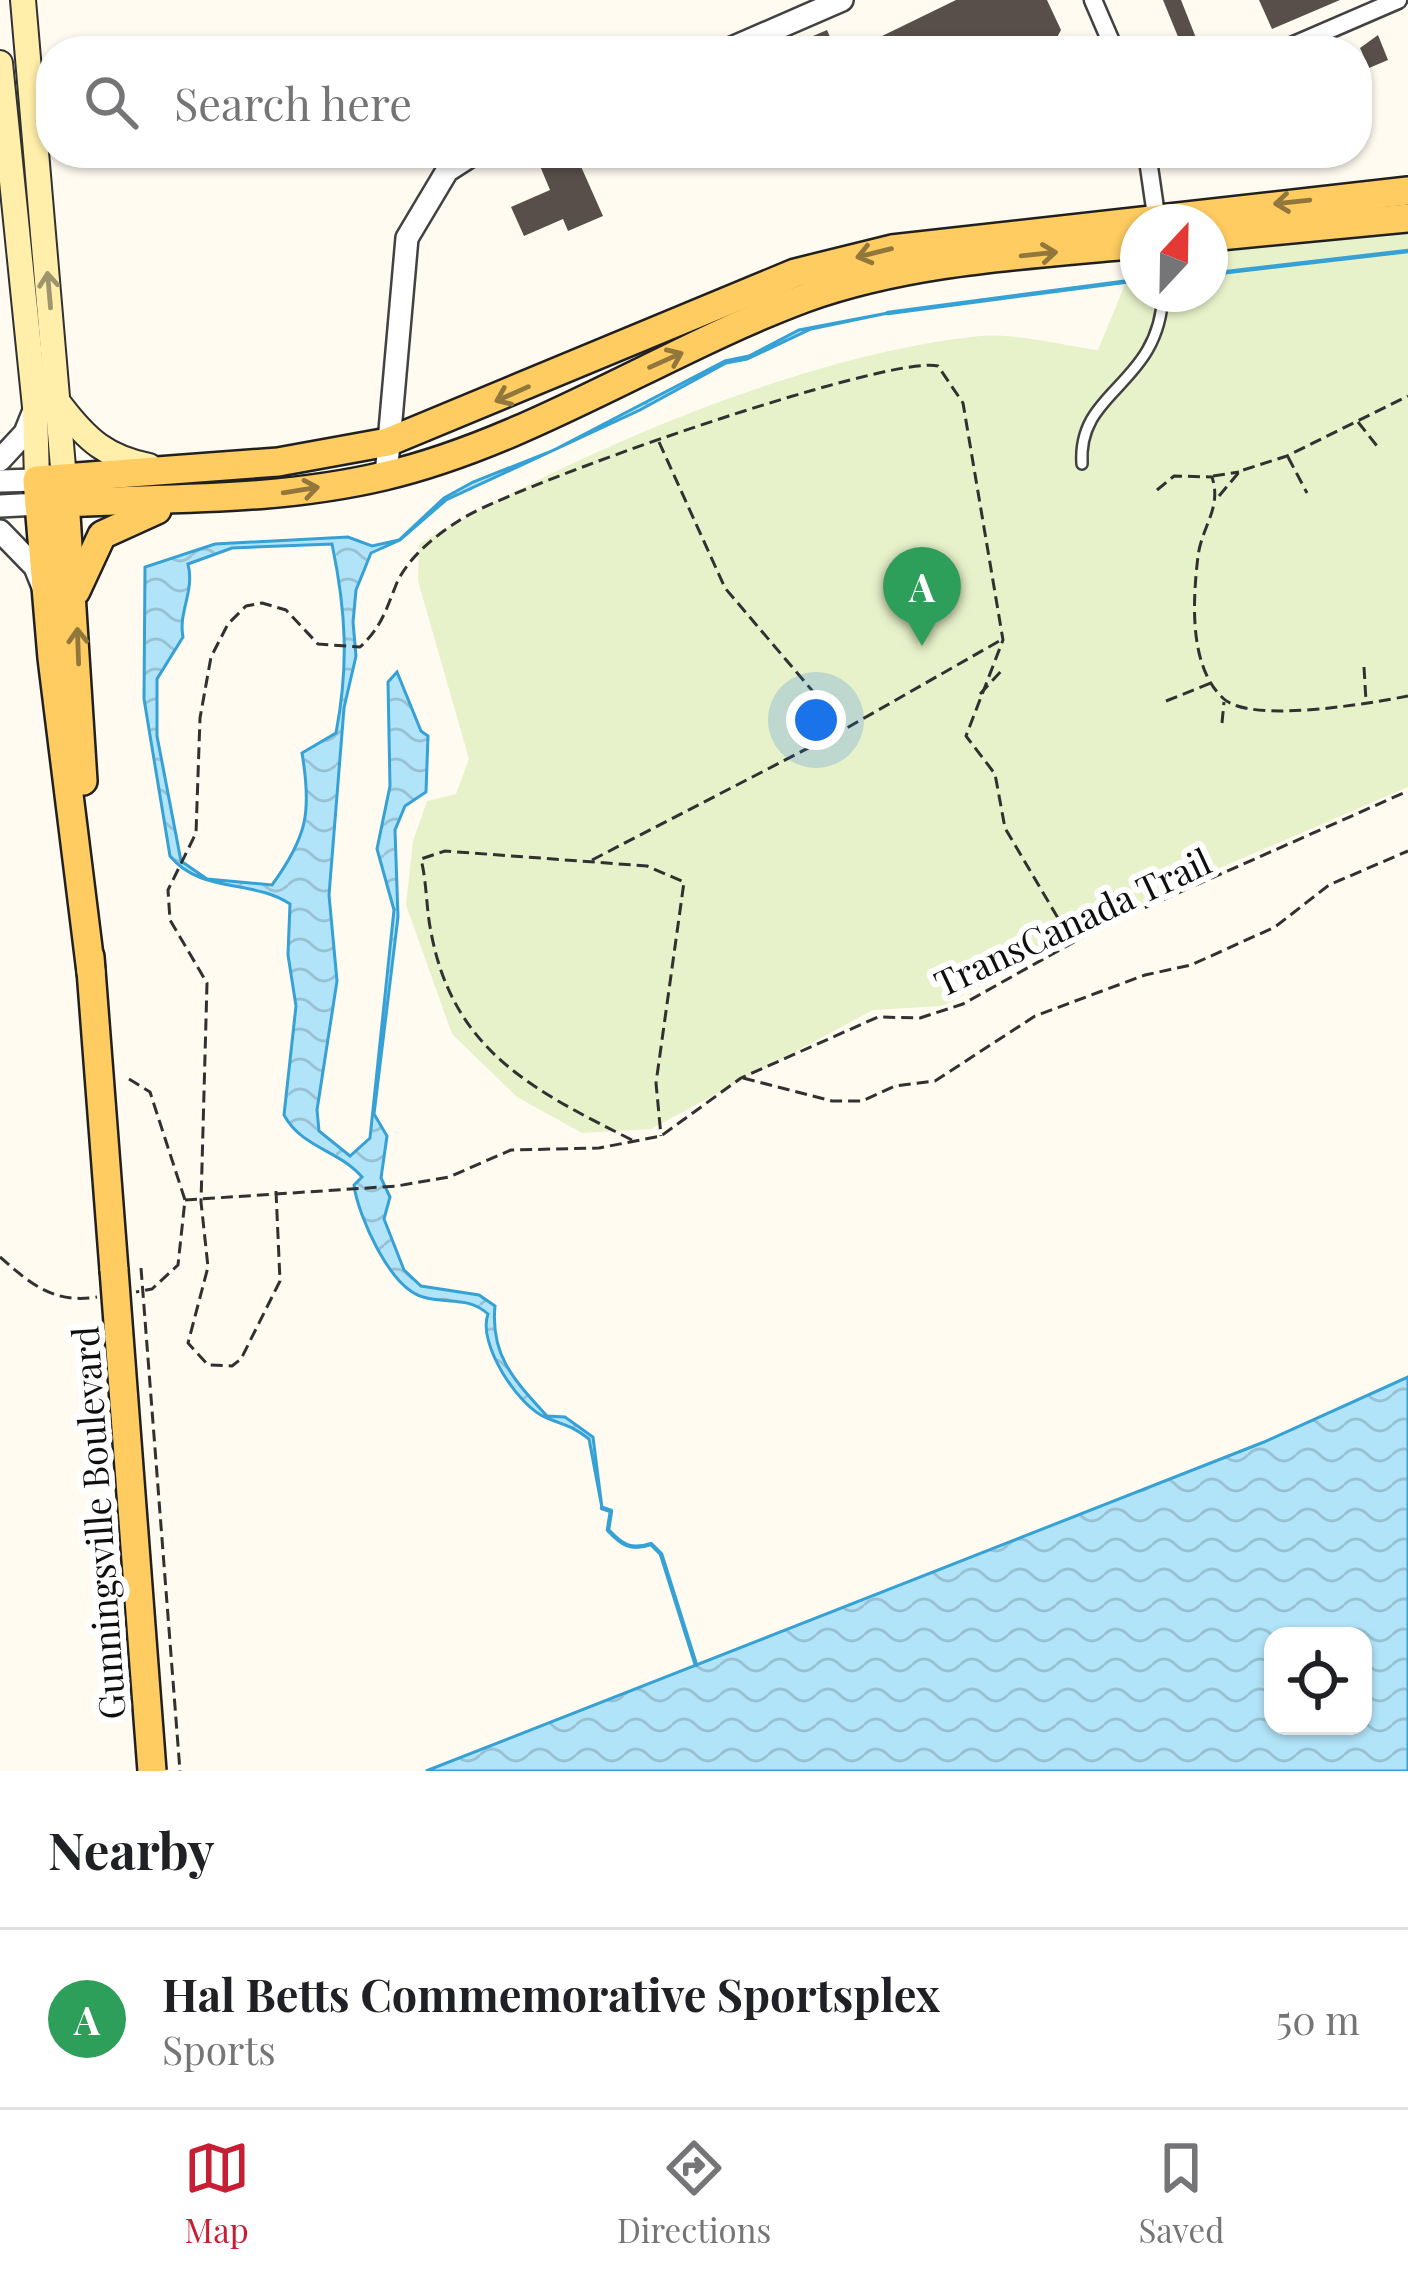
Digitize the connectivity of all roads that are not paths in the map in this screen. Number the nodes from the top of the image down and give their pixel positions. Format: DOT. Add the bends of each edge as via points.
graph roads {
  1 [pos="23,0"];
  2 [pos="842,0"];
  3 [pos="1094,0"];
  4 [pos="1398,0"];
  5 [pos="759,36"];
  6 [pos="1109,36"];
  7 [pos="1315,36"];
  8 [pos="0,64"];
  9 [pos="452,168"];
  10 [pos="1149,168"];
  11 [pos="1408,190"];
  12 [pos="1154,204"];
  13 [pos="1228,211"];
  14 [pos="1408,218"];
  15 [pos="1120,223"];
  16 [pos="1228,235"];
  17 [pos="1120,246"];
  18 [pos="1160,312"];
  19 [pos="48,407"];
  20 [pos="388,442"];
  21 [pos="0,460"];
  22 [pos="1082,464"];
  23 [pos="169,471"];
  24 [pos="386,476"];
  25 [pos="0,481"];
  26 [pos="51,482"];
  27 [pos="184,502"];
  28 [pos="0,506"];
  29 [pos="0,531"];
  30 [pos="61,597"];
  31 [pos="152,1771"];
  19 -- 1 [label="main road, one-way"];
  2 -- 5 [label="street"];
  3 -- 6 [label="street"];
  4 -- 7 [label="street"];
  8 -- 19 [label="main road"];
  9 -- 20 [label="street" via="407,238"];
  10 -- 12 [label="street"];
  11 -- 13 [label="main road, one-way"];
  14 -- 16 [label="main road"];
  15 -- 20 [label="main road, one-way" via="892,249 795,273"];
  24 -- 17 [label="main road, one-way" via="806,298 899,272"];
  18 -- 22 [label="lane" via="1153,348 1092,413 1080,440"];
  19 -- 21 [label="street"];
  19 -- 23 [label="main road" via="107,454"];
  19 -- 26 [label="main road"];
  20 -- 23 [label="main road"];
  20 -- 24 [label="street"];
  23 -- 26 [label="main road"];
  27 -- 24 [label="main road, one-way"];
  25 -- 26 [label="street"];
  26 -- 27 [label="main road"];
  26 -- 28 [label="street"];
  26 -- 30 [label="main road, Gunningsville Boulevard"];
  27 -- 30 [label="main road" via="102,535"];
  29 -- 30 [label="street"];
  30 -- 31 [label="main road, Gunningsville Boulevard, bridge" via="122,1278"];
}
